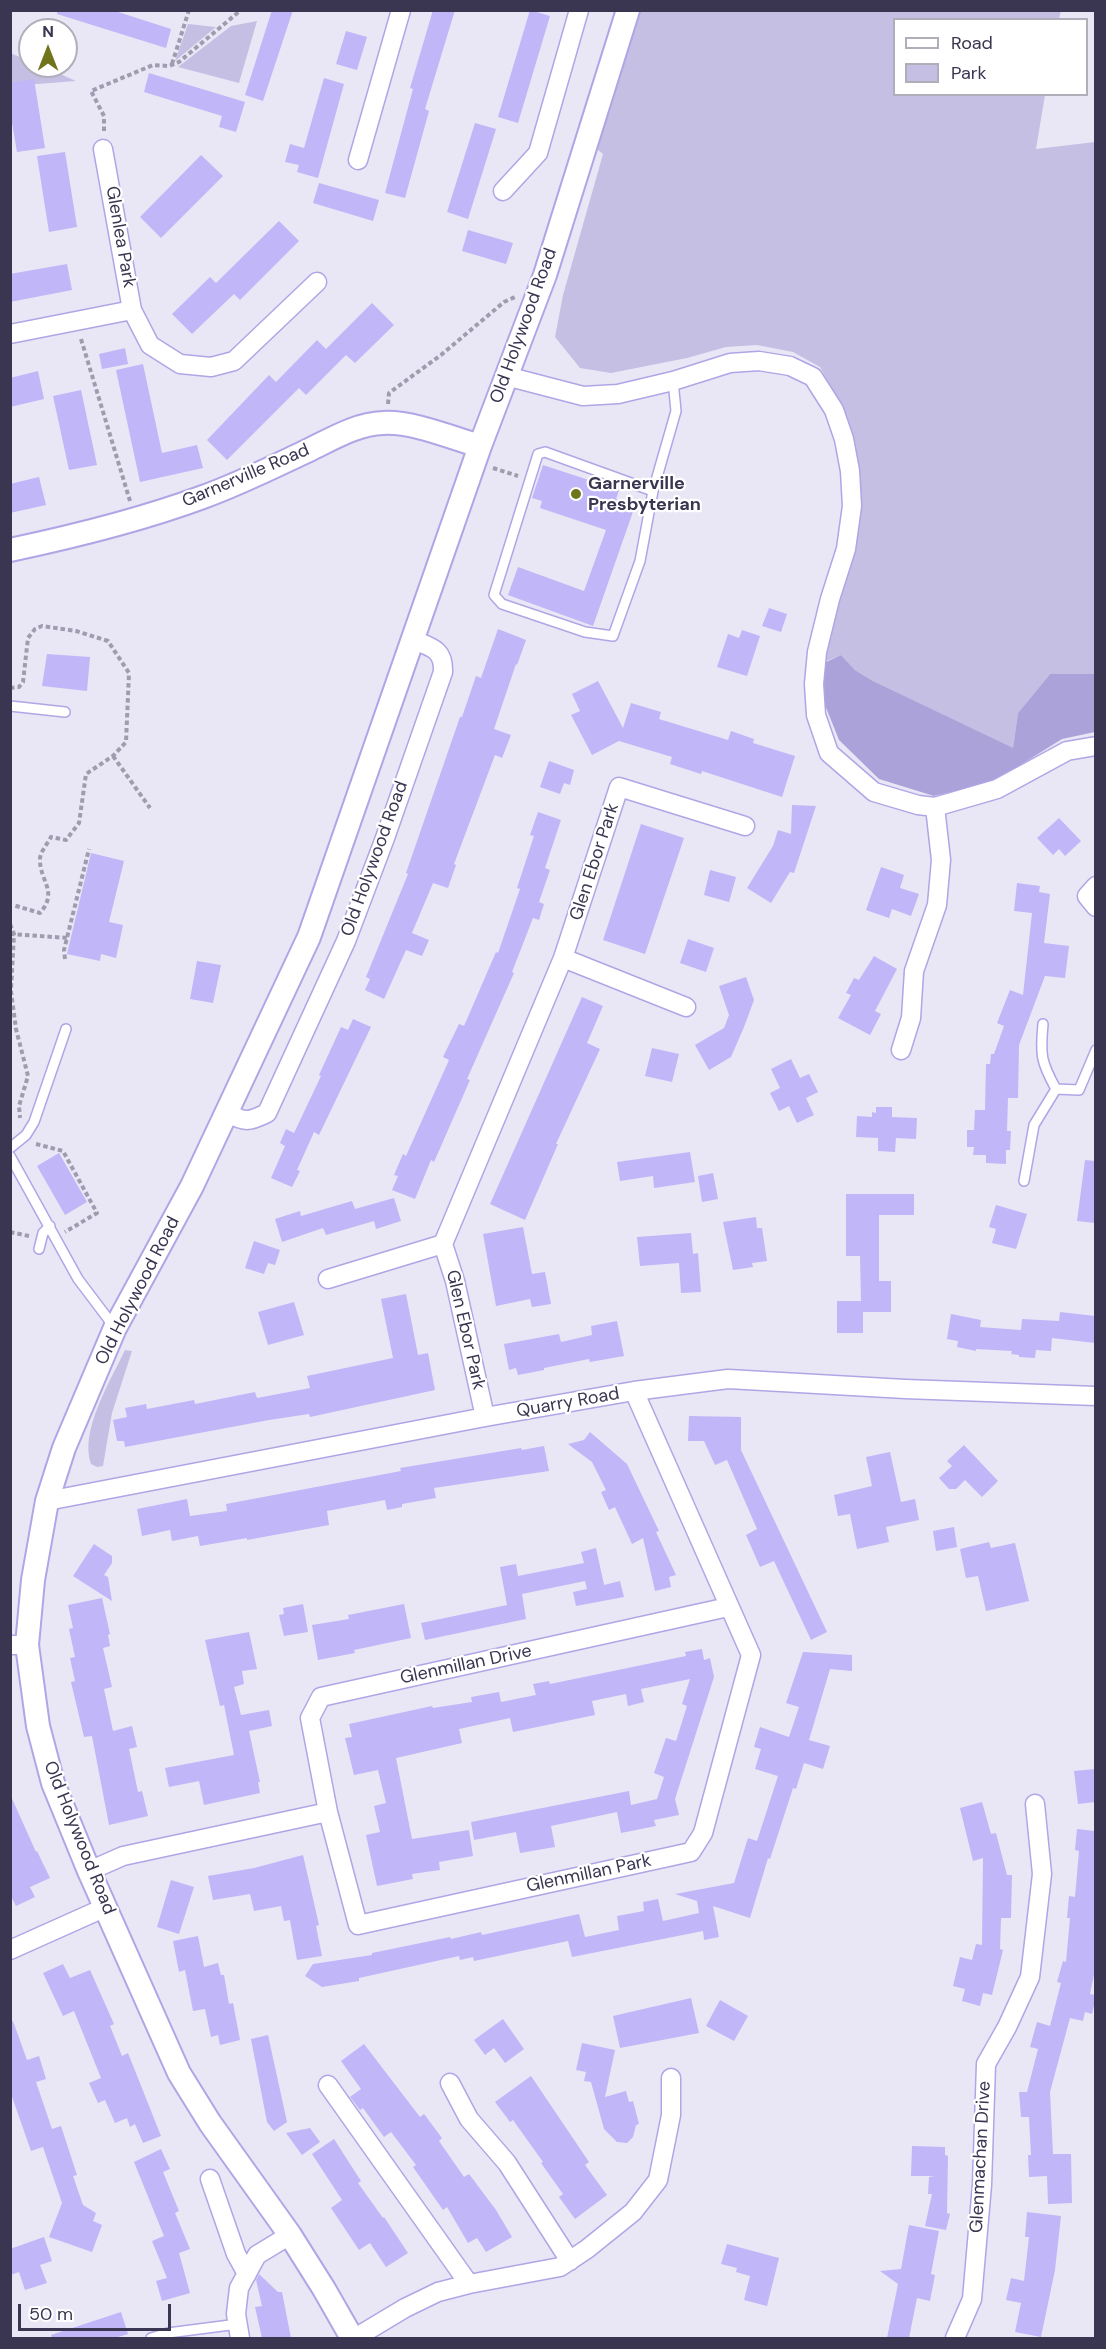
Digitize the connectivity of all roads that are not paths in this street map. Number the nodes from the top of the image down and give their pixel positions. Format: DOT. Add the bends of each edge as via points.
graph roads {
  1 [pos="401,10"];
  2 [pos="579,10"];
  3 [pos="628,10"];
  4 [pos="103,149"];
  5 [pos="358,160"];
  6 [pos="503,191"];
  7 [pos="317,282"];
  8 [pos="132,310"];
  9 [pos="10,334"];
  10 [pos="506,376"];
  11 [pos="673,381"];
  12 [pos="477,454"];
  13 [pos="653,491"];
  14 [pos="10,549"];
  15 [pos="413,640"];
  16 [pos="10,706"];
  17 [pos="65,712"];
  18 [pos="1095,746"];
  19 [pos="934,807"];
  20 [pos="745,826"];
  21 [pos="1095,886"];
  22 [pos="1095,907"];
  23 [pos="563,958"];
  24 [pos="686,1007"];
  25 [pos="1043,1024"];
  26 [pos="66,1029"];
  27 [pos="901,1050"];
  28 [pos="1095,1050"];
  29 [pos="1056,1089"];
  30 [pos="227,1112"];
  31 [pos="10,1148"];
  32 [pos="10,1156"];
  33 [pos="1024,1181"];
  34 [pos="50,1226"];
  35 [pos="443,1244"];
  36 [pos="39,1249"];
  37 [pos="328,1279"];
  38 [pos="115,1328"];
  39 [pos="634,1391"];
  40 [pos="1095,1396"];
  41 [pos="486,1417"];
  42 [pos="47,1502"];
  43 [pos="728,1607"];
  44 [pos="19,1645"];
  45 [pos="1035,1804"];
  46 [pos="328,1812"];
  47 [pos="90,1871"];
  48 [pos="106,1907"];
  49 [pos="10,1950"];
  50 [pos="671,2078"];
  51 [pos="450,2083"];
  52 [pos="328,2085"];
  53 [pos="210,2179"];
  54 [pos="290,2235"];
  55 [pos="570,2261"];
  56 [pos="247,2274"];
  57 [pos="469,2284"];
  58 [pos="239,2331"];
  59 [pos="151,2338"];
  60 [pos="354,2338"];
  61 [pos="955,2338"];
  1 -- 5 [label="street"];
  2 -- 6 [label="street" via="538,153"];
  3 -- 10 [label="street, Old Holywood Road" via="541,284"];
  4 -- 8 [label="street, Glenlea Park"];
  7 -- 8 [label="street" via="234,361 211,368 180,364 150,345"];
  8 -- 9 [label="street, Glenlea Park"];
  10 -- 11 [label="street" via="583,396 618,394"];
  10 -- 12 [label="street, Old Holywood Road"];
  11 -- 13 [label="lane" via="676,411"];
  11 -- 19 [label="street" via="730,363 759,361 790,366 813,377 834,410 850,471 852,506 846,549 817,652 816,715 829,753 874,792"];
  12 -- 14 [label="street, Garnerville Road" via="412,426 385,422 360,426 213,493 136,519"];
  12 -- 15 [label="street, Old Holywood Road"];
  13 -- 13 [label="lane" via="640,561 613,636 585,632 502,604 494,595 538,454 545,452"];
  15 -- 30 [label="street, Old Holywood Road" via="309,937"];
  15 -- 30 [label="street, Old Holywood Road" via="437,651 443,660 443,672 345,941 267,1113 251,1121"];
  16 -- 17 [label="lane"];
  18 -- 19 [label="street" via="1067,751 997,789"];
  19 -- 27 [label="street" via="941,860 937,905 914,971 911,1018"];
  20 -- 23 [label="street, Glen Ebor Park" via="619,788"];
  21 -- 22 [label="street" via="1087,897"];
  23 -- 24 [label="street"];
  23 -- 35 [label="street, Glen Ebor Park"];
  25 -- 29 [label="lane" via="1040,1049"];
  26 -- 31 [label="lane" via="34,1122"];
  28 -- 29 [label="lane" via="1079,1090"];
  29 -- 33 [label="lane" via="1034,1125"];
  30 -- 38 [label="street, Old Holywood Road"];
  32 -- 34 [label="lane"];
  34 -- 36 [label="lane" via="43,1233"];
  34 -- 38 [label="lane" via="78,1279"];
  35 -- 37 [label="street"];
  35 -- 41 [label="street, Glen Ebor Park"];
  38 -- 42 [label="street, Old Holywood Road" via="64,1448"];
  39 -- 40 [label="street, Quarry Road" via="728,1378"];
  39 -- 41 [label="street, Quarry Road"];
  39 -- 43 [label="street, Glenmillan Park"];
  41 -- 42 [label="street, Quarry Road"];
  42 -- 44 [label="street, Old Holywood Road"];
  43 -- 46 [label="street, Glenmillan Drive" via="321,1697 310,1718"];
  43 -- 46 [label="street, Glenmillan Park" via="751,1655 703,1833 691,1852 358,1924"];
  44 -- 47 [label="street, Old Holywood Road" via="53,1783"];
  45 -- 61 [label="street, Glenmachan Drive" via="1042,1874 1030,1977 986,2064 982,2185 972,2299"];
  46 -- 47 [label="street" via="123,1856"];
  47 -- 48 [label="street, Old Holywood Road"];
  48 -- 49 [label="street"];
  48 -- 54 [label="street, Old Holywood Road" via="179,2073 210,2124"];
  50 -- 55 [label="street" via="670,2115 658,2180 633,2212"];
  51 -- 55 [label="street" via="469,2119 507,2163"];
  52 -- 57 [label="street"];
  53 -- 56 [label="street"];
  54 -- 56 [label="street" via="257,2255"];
  54 -- 60 [label="street, Old Holywood Road"];
  55 -- 57 [label="street" via="560,2267"];
  56 -- 58 [label="street" via="239,2288"];
  57 -- 60 [label="street" via="438,2292"];
  58 -- 59 [label="lane" via="168,2333"];
}
